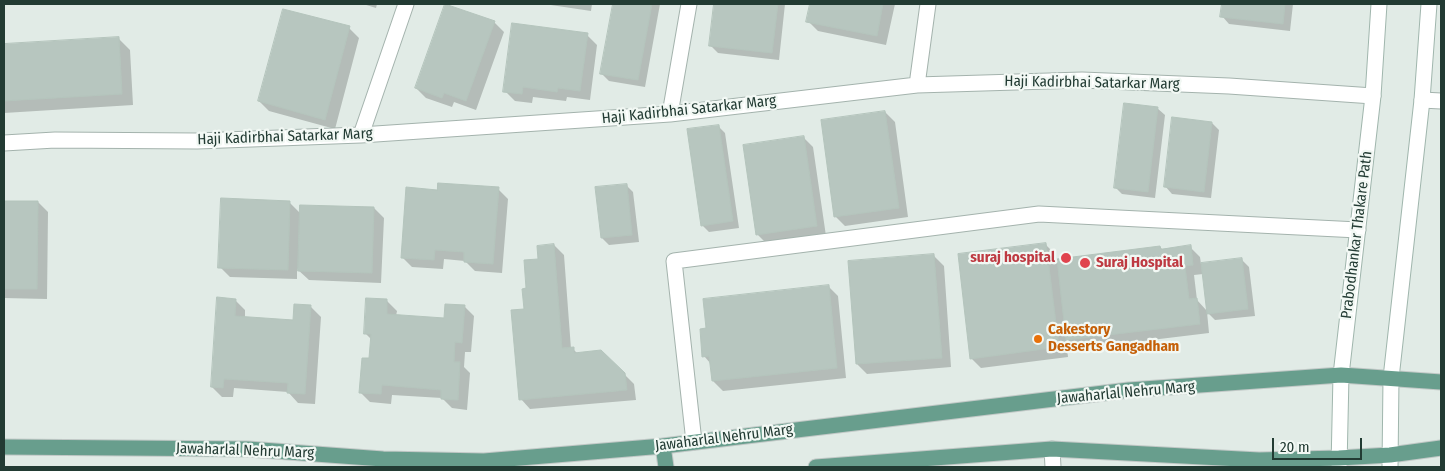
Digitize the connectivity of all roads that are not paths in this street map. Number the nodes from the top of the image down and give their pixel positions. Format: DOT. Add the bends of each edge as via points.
graph roads {
  1 [pos="406,4"];
  2 [pos="689,4"];
  3 [pos="928,4"];
  4 [pos="1379,4"];
  5 [pos="1429,4"];
  6 [pos="917,85"];
  7 [pos="1373,96"];
  8 [pos="1422,100"];
  9 [pos="1441,101"];
  10 [pos="670,114"];
  11 [pos="361,135"];
  12 [pos="4,143"];
  13 [pos="1358,230"];
  14 [pos="1341,375"];
  15 [pos="1391,378"];
  16 [pos="1441,382"];
  17 [pos="694,442"];
  18 [pos="663,446"];
  19 [pos="4,447"];
  20 [pos="1441,448"];
  21 [pos="1052,449"];
  22 [pos="1390,461"];
  23 [pos="1339,463"];
  24 [pos="866,465"];
  25 [pos="666,467"];
  26 [pos="816,467"];
  27 [pos="1053,467"];
  1 -- 11 [label="street"];
  2 -- 10 [label="street"];
  3 -- 6 [label="street"];
  4 -- 7 [label="street, Prabodhankar Thakare Path"];
  5 -- 8 [label="street"];
  6 -- 7 [label="street, Haji Kadirbhai Satarkar Marg" via="1082,80"];
  6 -- 10 [label="street, Haji Kadirbhai Satarkar Marg"];
  7 -- 13 [label="street, Prabodhankar Thakare Path"];
  8 -- 9 [label="street"];
  8 -- 15 [label="street"];
  10 -- 11 [label="street, Haji Kadirbhai Satarkar Marg"];
  11 -- 12 [label="street, Haji Kadirbhai Satarkar Marg"];
  13 -- 14 [label="street, Prabodhankar Thakare Path"];
  13 -- 17 [label="street" via="1039,214 674,260"];
  14 -- 15 [label="main road, Jawaharlal Nehru Marg"];
  14 -- 17 [label="main road, Jawaharlal Nehru Marg" via="1129,390"];
  14 -- 23 [label="street, Prabodhankar Thakare Path"];
  15 -- 16 [label="main road, Jawaharlal Nehru Marg"];
  15 -- 22 [label="street"];
  17 -- 18 [label="main road, Jawaharlal Nehru Marg"];
  18 -- 19 [label="main road, Jawaharlal Nehru Marg" via="484,461 383,459 248,449"];
  18 -- 25 [label="main road"];
  20 -- 22 [label="main road"];
  21 -- 23 [label="main road"];
  21 -- 24 [label="main road"];
  21 -- 27 [label="street"];
  22 -- 23 [label="main road"];
  24 -- 26 [label="main road"];
}
